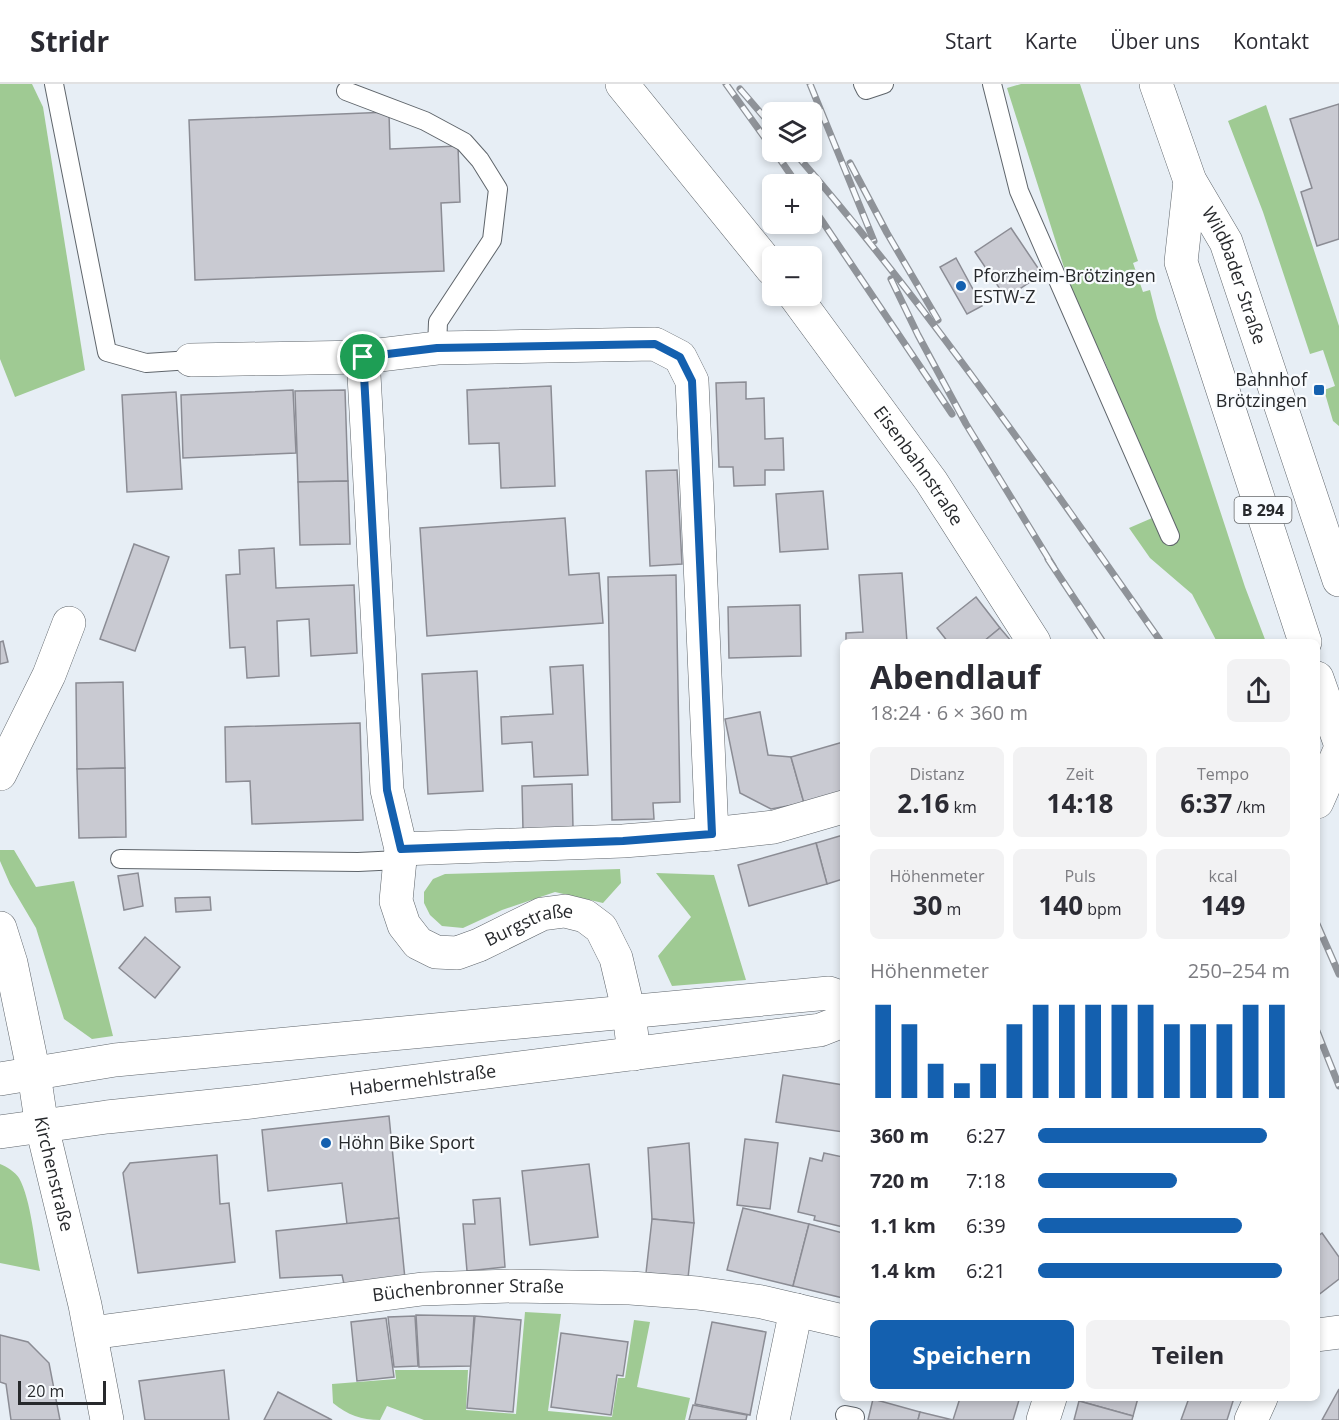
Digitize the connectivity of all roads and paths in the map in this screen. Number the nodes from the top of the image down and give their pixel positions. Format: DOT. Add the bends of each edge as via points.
graph roads {
  1 [pos="54,84"];
  2 [pos="622,84"];
  3 [pos="863,84"];
  4 [pos="884,84"];
  5 [pos="992,84"];
  6 [pos="1156,84"];
  7 [pos="346,91"];
  8 [pos="1190,181"];
  9 [pos="762,257"];
  10 [pos="802,306"];
  11 [pos="437,348"];
  12 [pos="363,357"];
  13 [pos="191,360"];
  14 [pos="1170,537"];
  15 [pos="1333,552"];
  16 [pos="1339,580"];
  17 [pos="69,623"];
  18 [pos="1032,639"];
  19 [pos="1304,639"];
  20 [pos="1320,686"];
  21 [pos="1339,740"];
  22 [pos="1339,750"];
  23 [pos="1320,760"];
  24 [pos="0,774"];
  25 [pos="1320,795"];
  26 [pos="840,808"];
  27 [pos="712,834"];
  28 [pos="400,854"];
  29 [pos="120,859"];
  30 [pos="0,928"];
  31 [pos="840,997"];
  32 [pos="629,1014"];
  33 [pos="840,1022"];
  34 [pos="634,1054"];
  35 [pos="34,1074"];
  36 [pos="0,1079"];
  37 [pos="42,1127"];
  38 [pos="0,1132"];
  39 [pos="796,1310"];
  40 [pos="840,1320"];
  41 [pos="1339,1332"];
  42 [pos="91,1333"];
  43 [pos="1320,1335"];
  44 [pos="1049,1401"];
  45 [pos="1260,1401"];
  46 [pos="781,1411"];
  47 [pos="107,1420"];
  48 [pos="1043,1420"];
  49 [pos="1251,1420"];
  1 -- 13 [label="lane" via="107,352 146,363"];
  2 -- 9 [label="street"];
  3 -- 4 [label="lane" via="866,90"];
  5 -- 14 [label="lane" via="1019,191"];
  6 -- 8 [label="street, Wildbader Straße / B 294"];
  7 -- 11 [label="lane" via="425,121 464,142 498,189 492,240 438,322"];
  8 -- 15 [label="street, Wildbader Straße / B 294" via="1226,242"];
  8 -- 19 [label="street, Wildbader Straße / B 294" via="1180,262"];
  10 -- 18 [label="street, Eisenbahnstraße" via="931,481"];
  11 -- 12 [label="street"];
  11 -- 27 [label="street" via="655,344 680,357 692,381"];
  12 -- 13 [label="street"];
  12 -- 28 [label="street, Burgstraße" via="387,790"];
  15 -- 16 [label="street, Wildbader Straße / B 294"];
  17 -- 24 [label="street" via="49,675"];
  20 -- 21 [label="street"];
  22 -- 23 [label="street"];
  22 -- 25 [label="street"];
  26 -- 27 [label="street" via="774,827"];
  27 -- 28 [label="street"];
  28 -- 29 [label="lane" via="357,862"];
  28 -- 32 [label="street, Burgstraße" via="396,901 404,925 418,943 436,952 457,953 542,914 565,911 585,916 601,928 616,958"];
  30 -- 35 [label="street, Kirchenstraße"];
  31 -- 32 [label="street" via="829,993"];
  32 -- 34 [label="street, Burgstraße"];
  32 -- 35 [label="street" via="115,1060"];
  33 -- 34 [label="street, Habermehlstraße" via="820,1030"];
  34 -- 37 [label="street, Habermehlstraße"];
  35 -- 36 [label="street"];
  35 -- 37 [label="street, Kirchenstraße"];
  37 -- 38 [label="street, Habermehlstraße"];
  37 -- 42 [label="street, Kirchenstraße"];
  39 -- 40 [label="street, Büchenbronner Straße"];
  39 -- 42 [label="street, Büchenbronner Straße" via="697,1293 512,1286 422,1289"];
  39 -- 46 [label="street"];
  41 -- 43 [label="street"];
  42 -- 47 [label="street, Kirchenstraße"];
  44 -- 48 [label="street"];
  45 -- 49 [label="street"];
}
